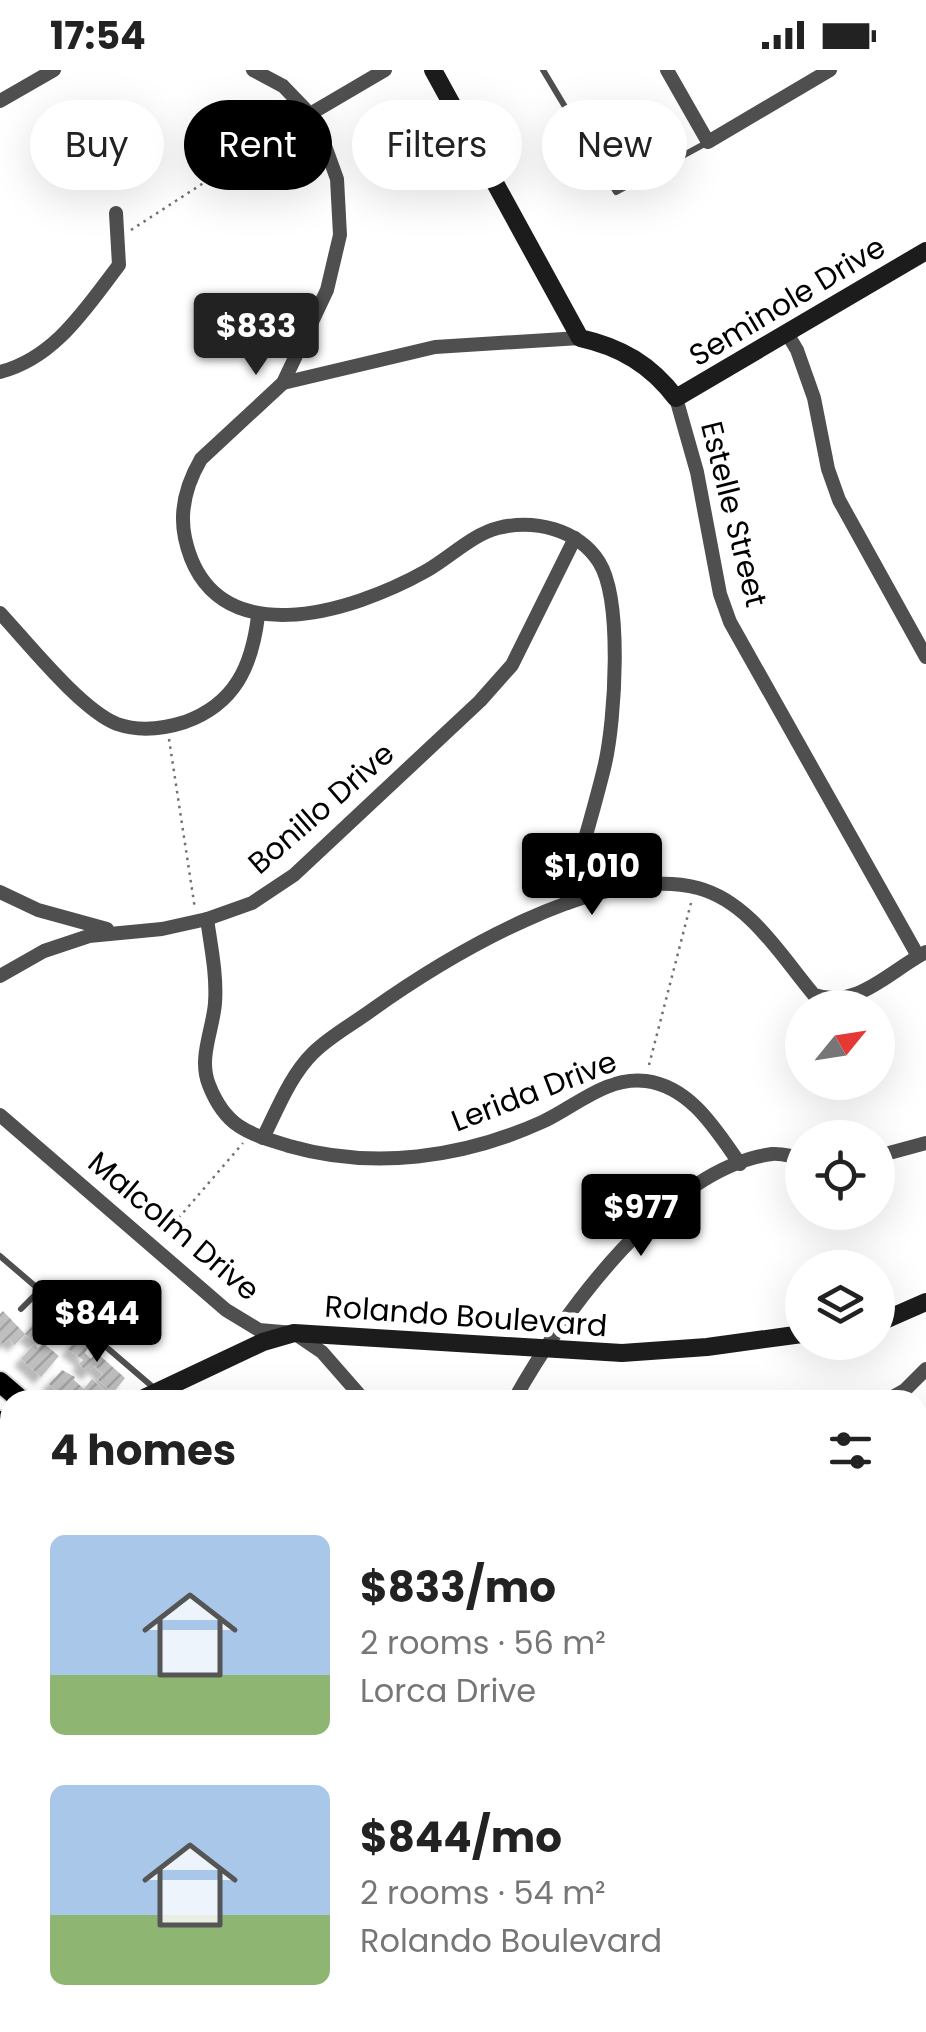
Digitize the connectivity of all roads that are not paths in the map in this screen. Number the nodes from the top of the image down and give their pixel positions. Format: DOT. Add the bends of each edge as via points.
graph roads {
  1 [pos="54,70"];
  2 [pos="253,70"];
  3 [pos="385,70"];
  4 [pos="433,70"];
  5 [pos="542,70"];
  6 [pos="667,70"];
  7 [pos="825,71"];
  8 [pos="37,74"];
  9 [pos="296,100"];
  10 [pos="0,101"];
  11 [pos="332,101"];
  12 [pos="708,142"];
  13 [pos="332,160"];
  14 [pos="116,213"];
  15 [pos="926,252"];
  16 [pos="788,335"];
  17 [pos="580,338"];
  18 [pos="0,372"];
  19 [pos="283,383"];
  20 [pos="676,398"];
  21 [pos="575,538"];
  22 [pos="0,613"];
  23 [pos="258,616"];
  24 [pos="926,657"];
  25 [pos="0,892"];
  26 [pos="567,903"];
  27 [pos="202,920"];
  28 [pos="124,930"];
  29 [pos="922,954"];
  30 [pos="0,976"];
  31 [pos="0,1115"];
  32 [pos="257,1136"];
  33 [pos="926,1143"];
  34 [pos="895,1151"];
  35 [pos="785,1156"];
  36 [pos="740,1164"];
  37 [pos="0,1256"];
  38 [pos="40,1290"];
  39 [pos="926,1302"];
  40 [pos="21,1308"];
  41 [pos="895,1316"];
  42 [pos="294,1333"];
  43 [pos="785,1337"];
  44 [pos="544,1350"];
  45 [pos="926,1370"];
  46 [pos="157,1390"];
  47 [pos="175,1390"];
  48 [pos="355,1390"];
  49 [pos="520,1390"];
  50 [pos="905,1390"];
  1 -- 8 [label="street"];
  2 -- 9 [label="street"];
  3 -- 11 [label="street"];
  4 -- 17 [label="street"];
  5 -- 12 [label="lane" via="616,192"];
  6 -- 12 [label="street"];
  7 -- 12 [label="street"];
  8 -- 10 [label="street"];
  13 -- 19 [label="street" via="340,234 328,290"];
  14 -- 18 [label="street" via="119,265 52,346"];
  15 -- 16 [label="street, Seminole Drive"];
  16 -- 20 [label="street, Seminole Drive"];
  16 -- 24 [label="street" via="814,398 839,500"];
  17 -- 19 [label="street" via="435,347"];
  17 -- 20 [label="street, Estelle Street" via="643,364"];
  19 -- 23 [label="street" via="201,459 183,510 185,537 201,576 220,596"];
  20 -- 29 [label="street, Estelle Street" via="730,622"];
  21 -- 23 [label="street" via="555,528 493,528 376,594 301,616"];
  21 -- 26 [label="street" via="603,571 614,632 614,691 606,762"];
  21 -- 27 [label="street, Bonillo Drive" via="512,664 480,701 294,875 252,903"];
  22 -- 23 [label="street" via="80,698 116,723 148,729 167,728 220,705 247,667"];
  25 -- 28 [label="street" via="38,910"];
  26 -- 29 [label="street" via="639,886 695,888 720,897 746,914 814,995 828,1000 853,996"];
  26 -- 32 [label="street" via="423,975 316,1050"];
  27 -- 28 [label="street, Bonillo Drive"];
  27 -- 32 [label="street, Lerida Drive" via="215,1006 206,1080 235,1126"];
  28 -- 30 [label="street, Bonillo Drive" via="44,951"];
  31 -- 42 [label="street, Malcolm Drive" via="226,1310 259,1330"];
  32 -- 36 [label="street, Lerida Drive" via="350,1157 466,1150 630,1080 668,1086 690,1101"];
  33 -- 34 [label="street"];
  35 -- 36 [label="street"];
  36 -- 44 [label="street" via="670,1205 626,1243"];
  37 -- 38 [label="lane"];
  38 -- 40 [label="lane"];
  38 -- 46 [label="lane"];
  39 -- 41 [label="street"];
  42 -- 44 [label="street, Rolando Boulevard"];
  42 -- 47 [label="street, Rolando Boulevard" via="263,1342"];
  42 -- 48 [label="street, Malcolm Drive" via="322,1352"];
  43 -- 44 [label="street, Rolando Boulevard" via="622,1353"];
  44 -- 49 [label="street"];
  45 -- 50 [label="street"];
}
